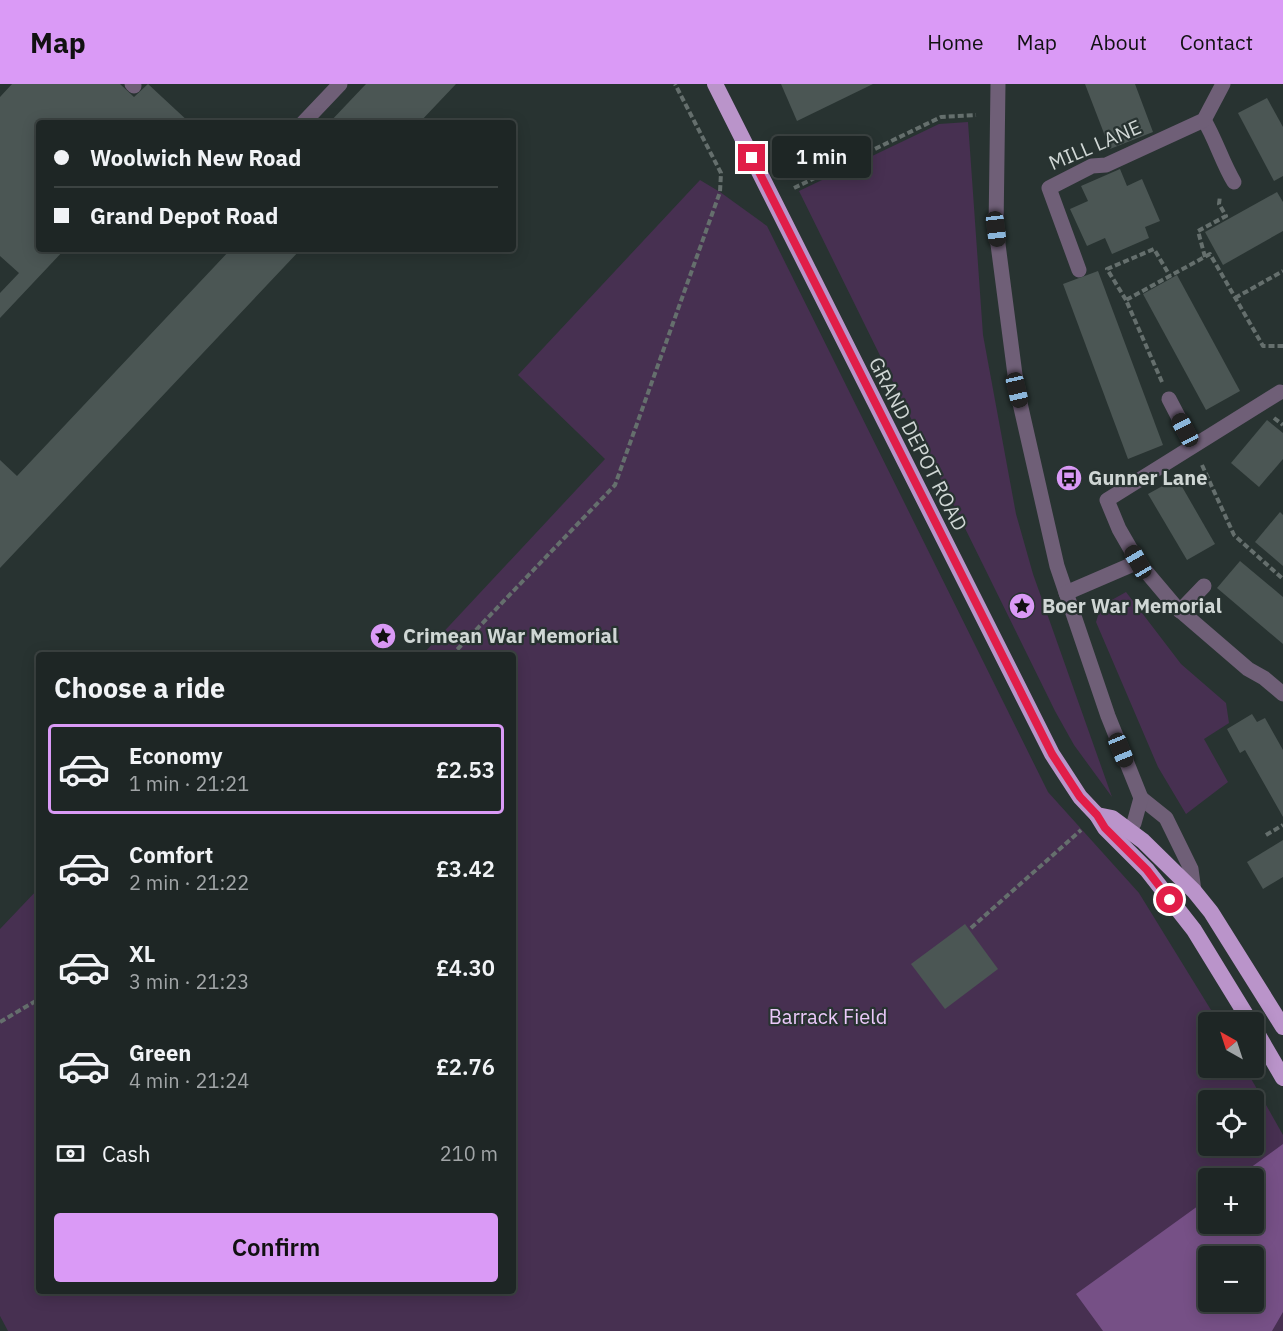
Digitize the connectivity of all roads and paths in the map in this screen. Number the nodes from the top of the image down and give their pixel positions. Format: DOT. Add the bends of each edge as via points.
graph roads {
  1 [pos="340,84"];
  2 [pos="675,84"];
  3 [pos="716,84"];
  4 [pos="998,84"];
  5 [pos="1223,84"];
  6 [pos="984,114"];
  7 [pos="306,120"];
  8 [pos="1204,120"];
  9 [pos="1224,165"];
  10 [pos="1233,182"];
  11 [pos="794,188"];
  12 [pos="1205,256"];
  13 [pos="1079,270"];
  14 [pos="1283,272"];
  15 [pos="1170,276"];
  16 [pos="1235,298"];
  17 [pos="1126,300"];
  18 [pos="1283,346"];
  19 [pos="1280,392"];
  20 [pos="1169,399"];
  21 [pos="1193,445"];
  22 [pos="1138,562"];
  23 [pos="1283,579"];
  24 [pos="1204,586"];
  25 [pos="1066,593"];
  26 [pos="1180,611"];
  27 [pos="456,652"];
  28 [pos="1283,694"];
  29 [pos="1141,798"];
  30 [pos="1283,825"];
  31 [pos="1081,830"];
  32 [pos="1266,836"];
  33 [pos="1124,837"];
  34 [pos="1194,891"];
  35 [pos="971,928"];
  36 [pos="36,1001"];
  37 [pos="1244,1012"];
  38 [pos="0,1022"];
  39 [pos="1283,1027"];
  40 [pos="1264,1045"];
  41 [pos="1283,1078"];
  1 -- 7 [label="street"];
  2 -- 27 [label="path" via="721,173 720,192 615,485"];
  3 -- 33 [label="highway, GRAND DEPOT ROAD" via="1052,754 1080,797 1097,815 1112,818"];
  4 -- 25 [label="street" via="996,229 1017,390"];
  5 -- 8 [label="street"];
  6 -- 11 [label="path" via="941,117"];
  8 -- 9 [label="street"];
  8 -- 13 [label="street, MILL LANE" via="1049,188"];
  9 -- 10 [label="street"];
  9 -- 12 [label="path" via="1220,204 1227,216 1198,231"];
  12 -- 15 [label="path"];
  12 -- 16 [label="path" via="1210,254"];
  14 -- 16 [label="path"];
  15 -- 17 [label="path"];
  15 -- 17 [label="path" via="1154,249 1107,269"];
  16 -- 18 [label="path" via="1263,346"];
  17 -- 20 [label="path"];
  19 -- 21 [label="street"];
  20 -- 21 [label="street"];
  21 -- 22 [label="street" via="1107,500"];
  21 -- 23 [label="path" via="1234,535"];
  22 -- 25 [label="street"];
  22 -- 26 [label="street"];
  24 -- 26 [label="street"];
  25 -- 29 [label="street"];
  26 -- 28 [label="street"];
  29 -- 33 [label="street" via="1134,823"];
  29 -- 34 [label="street" via="1166,818 1191,869"];
  30 -- 32 [label="path"];
  31 -- 35 [label="path"];
  33 -- 34 [label="highway" via="1156,853"];
  33 -- 37 [label="highway" via="1194,930"];
  34 -- 39 [label="highway"];
  36 -- 38 [label="path"];
  40 -- 41 [label="highway"];
}
